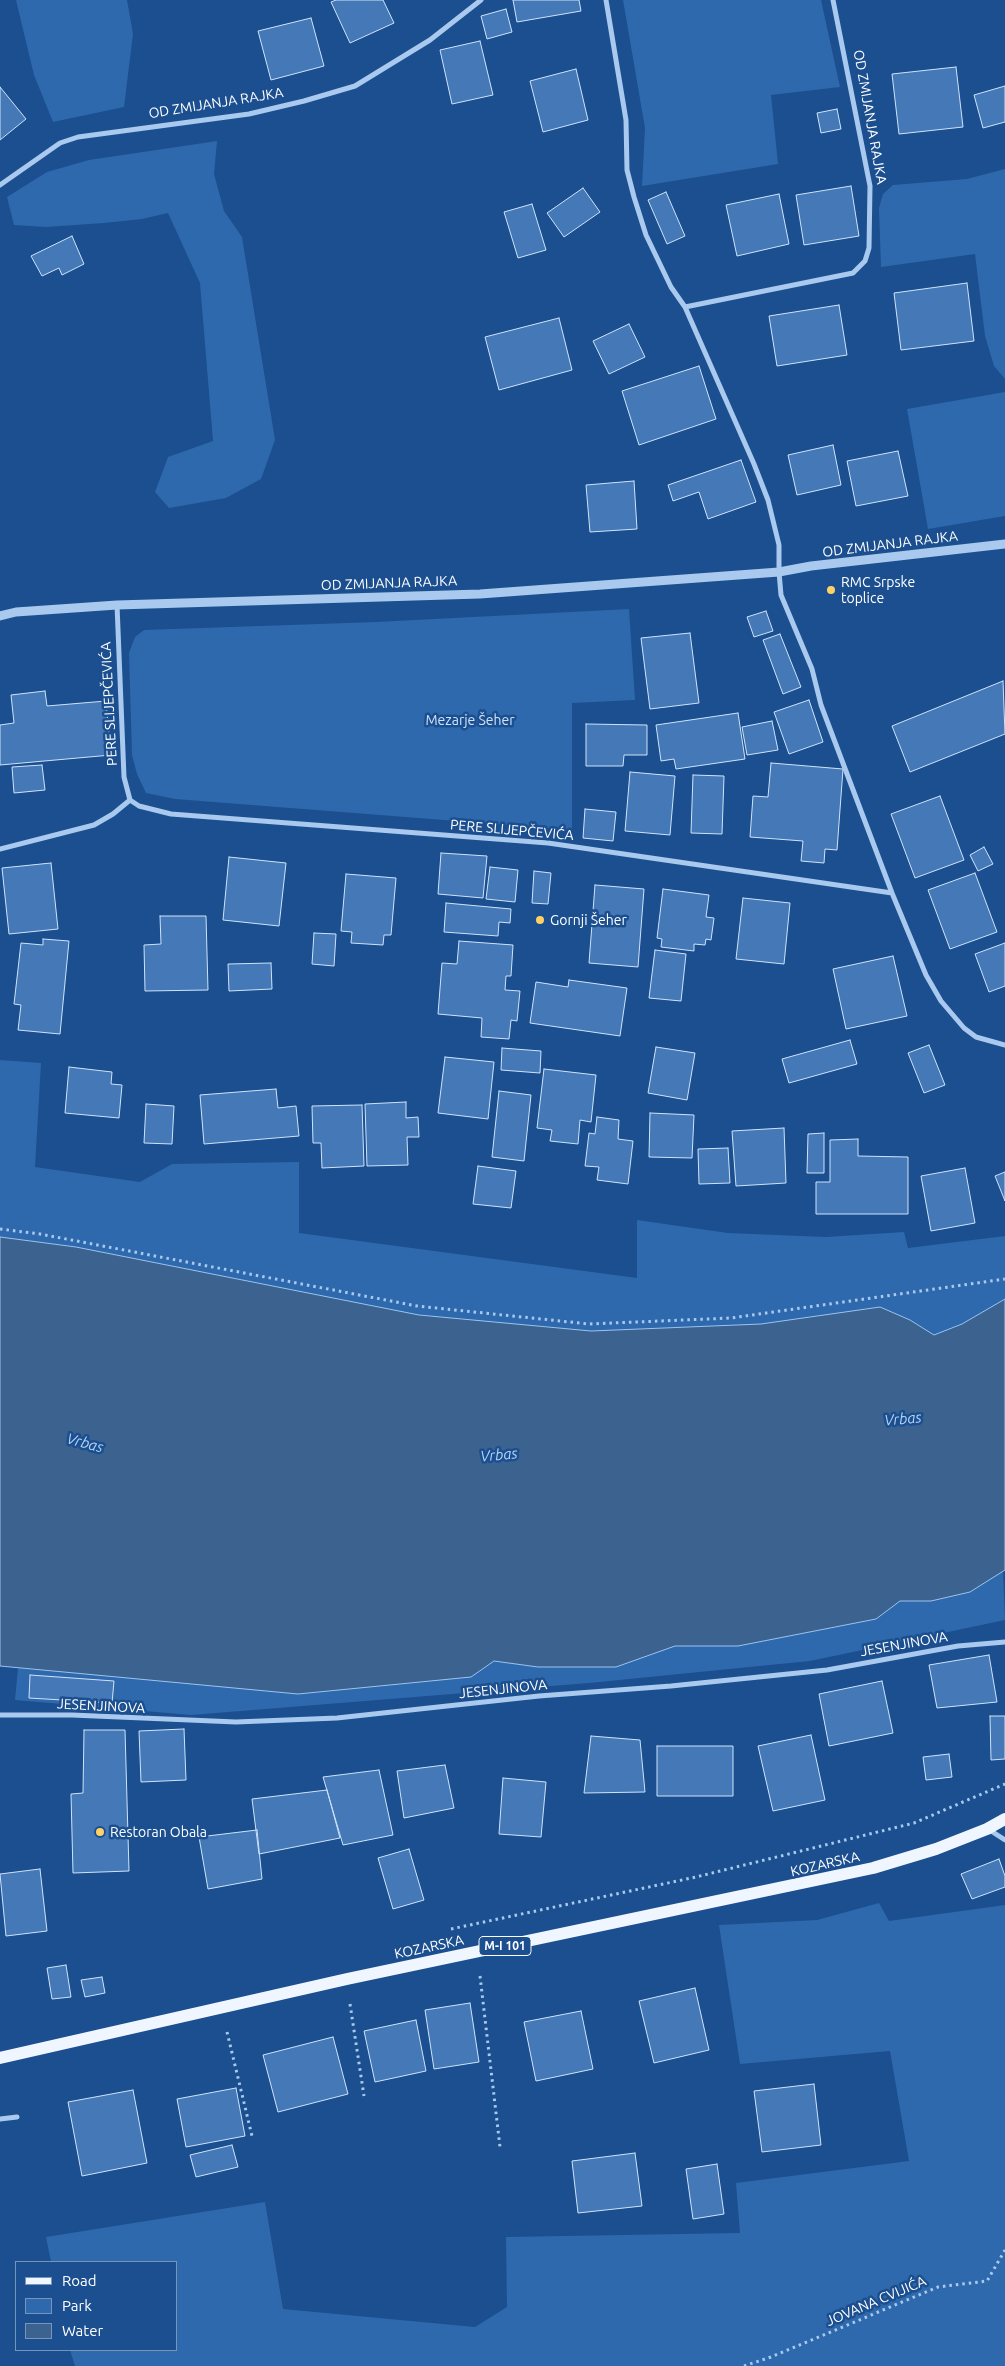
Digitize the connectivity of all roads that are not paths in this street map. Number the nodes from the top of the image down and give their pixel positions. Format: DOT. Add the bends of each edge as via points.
graph roads {
  1 [pos="481,0"];
  2 [pos="606,0"];
  3 [pos="833,0"];
  4 [pos="0,185"];
  5 [pos="685,307"];
  6 [pos="1005,544"];
  7 [pos="779,572"];
  8 [pos="117,605"];
  9 [pos="0,616"];
  10 [pos="130,800"];
  11 [pos="0,849"];
  12 [pos="892,893"];
  13 [pos="1005,1045"];
  14 [pos="1005,1642"];
  15 [pos="0,1715"];
  16 [pos="1005,1819"];
  17 [pos="987,1829"];
  18 [pos="1005,1840"];
  19 [pos="0,2058"];
  20 [pos="17,2117"];
  21 [pos="0,2119"];
  1 -- 4 [label="street, OD ZMIJANJA RAJKA" via="430,40 355,86 249,114 78,137 60,143"];
  2 -- 5 [label="street" via="626,120 630,184 646,235 671,287"];
  3 -- 5 [label="street, OD ZMIJANJA RAJKA" via="870,186 869,248 865,261 853,273"];
  5 -- 7 [label="street" via="768,500 780,545"];
  6 -- 7 [label="street, OD ZMIJANJA RAJKA"];
  7 -- 8 [label="street, OD ZMIJANJA RAJKA" via="471,594"];
  7 -- 12 [label="street" via="781,595 812,669 821,705"];
  8 -- 9 [label="street, OD ZMIJANJA RAJKA"];
  8 -- 10 [label="street, PERE SLIJEPČEVIĆA" via="124,777"];
  10 -- 11 [label="street" via="94,825"];
  10 -- 12 [label="street, PERE SLIJEPČEVIĆA" via="139,806 171,814 548,843"];
  12 -- 13 [label="street" via="926,975 941,1001 964,1028 992,1043"];
  14 -- 15 [label="street, JESENJINOVA" via="958,1646 827,1670 337,1718 236,1722"];
  16 -- 17 [label="main road, KOZARSKA / M-I 101"];
  17 -- 18 [label="street"];
  17 -- 19 [label="main road, KOZARSKA / M-I 101" via="936,1849 807,1884 356,1977"];
  20 -- 21 [label="street"];
}
